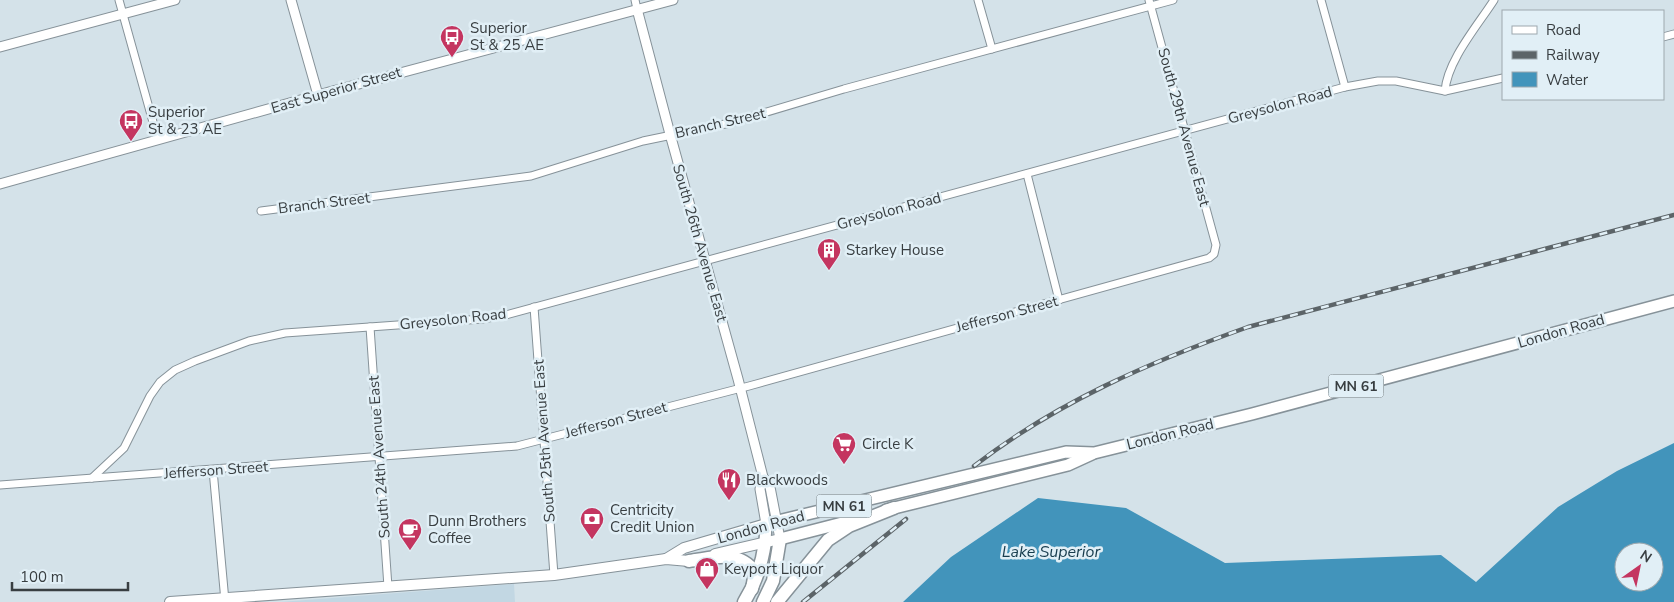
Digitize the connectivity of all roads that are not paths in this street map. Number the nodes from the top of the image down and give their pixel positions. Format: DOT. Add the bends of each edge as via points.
graph roads {
  1 [pos="119,0"];
  2 [pos="175,0"];
  3 [pos="291,0"];
  4 [pos="673,0"];
  5 [pos="978,0"];
  6 [pos="1173,0"];
  7 [pos="1321,0"];
  8 [pos="1494,0"];
  9 [pos="1150,3"];
  10 [pos="636,5"];
  11 [pos="122,14"];
  12 [pos="0,47"];
  13 [pos="992,49"];
  14 [pos="1502,78"];
  15 [pos="1345,87"];
  16 [pos="1445,91"];
  17 [pos="318,95"];
  18 [pos="1186,130"];
  19 [pos="670,134"];
  20 [pos="158,140"];
  21 [pos="1027,174"];
  22 [pos="0,184"];
  23 [pos="260,211"];
  24 [pos="1214,254"];
  25 [pos="705,261"];
  26 [pos="1059,300"];
  27 [pos="1674,301"];
  28 [pos="534,307"];
  29 [pos="370,327"];
  30 [pos="740,388"];
  31 [pos="544,440"];
  32 [pos="1094,453"];
  33 [pos="379,457"];
  34 [pos="214,470"];
  35 [pos="763,477"];
  36 [pos="92,478"];
  37 [pos="0,485"];
  38 [pos="894,508"];
  39 [pos="778,521"];
  40 [pos="766,524"];
  41 [pos="780,539"];
  42 [pos="765,542"];
  43 [pos="666,559"];
  44 [pos="688,562"];
  45 [pos="554,575"];
  46 [pos="388,588"];
  47 [pos="752,589"];
  48 [pos="225,600"];
  49 [pos="170,602"];
  50 [pos="744,602"];
  51 [pos="763,602"];
  52 [pos="777,602"];
  1 -- 11 [label="street"];
  2 -- 11 [label="street"];
  3 -- 17 [label="street"];
  4 -- 10 [label="street, East Superior Street"];
  5 -- 13 [label="street"];
  6 -- 9 [label="street, Branch Street"];
  7 -- 15 [label="street"];
  8 -- 16 [label="street" via="1455,60"];
  9 -- 13 [label="street, Branch Street"];
  9 -- 18 [label="street, South 29th Avenue East"];
  10 -- 17 [label="street, East Superior Street"];
  10 -- 19 [label="street, South 26th Avenue East"];
  11 -- 12 [label="street"];
  11 -- 20 [label="street"];
  13 -- 19 [label="street, Branch Street" via="730,123"];
  14 -- 16 [label="street, Greysolon Road"];
  15 -- 16 [label="street, Greysolon Road" via="1396,81"];
  15 -- 18 [label="street, Greysolon Road"];
  17 -- 20 [label="street, East Superior Street"];
  18 -- 21 [label="street, Greysolon Road"];
  18 -- 24 [label="street, South 29th Avenue East" via="1216,245"];
  19 -- 23 [label="street, Branch Street" via="520,178"];
  19 -- 25 [label="street, South 26th Avenue East"];
  20 -- 22 [label="street, East Superior Street"];
  21 -- 25 [label="street, Greysolon Road"];
  21 -- 26 [label="street"];
  24 -- 26 [label="street, Jefferson Street" via="1207,259"];
  25 -- 28 [label="street, Greysolon Road"];
  25 -- 30 [label="street, South 26th Avenue East"];
  26 -- 30 [label="street, Jefferson Street"];
  27 -- 32 [label="highway, London Road / MN 61"];
  28 -- 29 [label="street, Greysolon Road" via="482,319"];
  28 -- 31 [label="street, South 25th Avenue East"];
  29 -- 33 [label="street, South 24th Avenue East"];
  29 -- 36 [label="street, Greysolon Road" via="258,338 175,370 156,388 124,448"];
  30 -- 31 [label="street, Jefferson Street"];
  30 -- 35 [label="street, South 26th Avenue East"];
  31 -- 33 [label="street, Jefferson Street" via="517,446"];
  31 -- 45 [label="street, South 25th Avenue East"];
  32 -- 38 [label="highway, MN 61" via="1068,465"];
  32 -- 39 [label="highway, London Road / MN 61" via="1066,452"];
  33 -- 34 [label="street, Jefferson Street"];
  33 -- 46 [label="street, South 24th Avenue East"];
  34 -- 36 [label="street, Jefferson Street"];
  34 -- 48 [label="street"];
  35 -- 39 [label="street, South 26th Avenue East" via="770,487"];
  35 -- 40 [label="street, South 26th Avenue East" via="760,489"];
  36 -- 37 [label="street, Jefferson Street"];
  38 -- 41 [label="highway, London Road / MN 61"];
  38 -- 52 [label="highway" via="849,526 828,540"];
  39 -- 40 [label="highway, London Road / MN 61"];
  39 -- 41 [label="street, South 26th Avenue East"];
  40 -- 42 [label="highway"];
  40 -- 43 [label="main road, London Road" via="684,548"];
  41 -- 42 [label="main road, London Road"];
  41 -- 51 [label="highway" via="773,581"];
  42 -- 44 [label="main road, London Road"];
  42 -- 47 [label="highway"];
  43 -- 44 [label="main road, London Road"];
  43 -- 45 [label="main road, London Road"];
  44 -- 47 [label="highway" via="733,556 748,562 754,572"];
  45 -- 46 [label="main road, London Road"];
  46 -- 48 [label="main road, London Road"];
  47 -- 50 [label="highway"];
  48 -- 49 [label="main road, London Road"];
}
